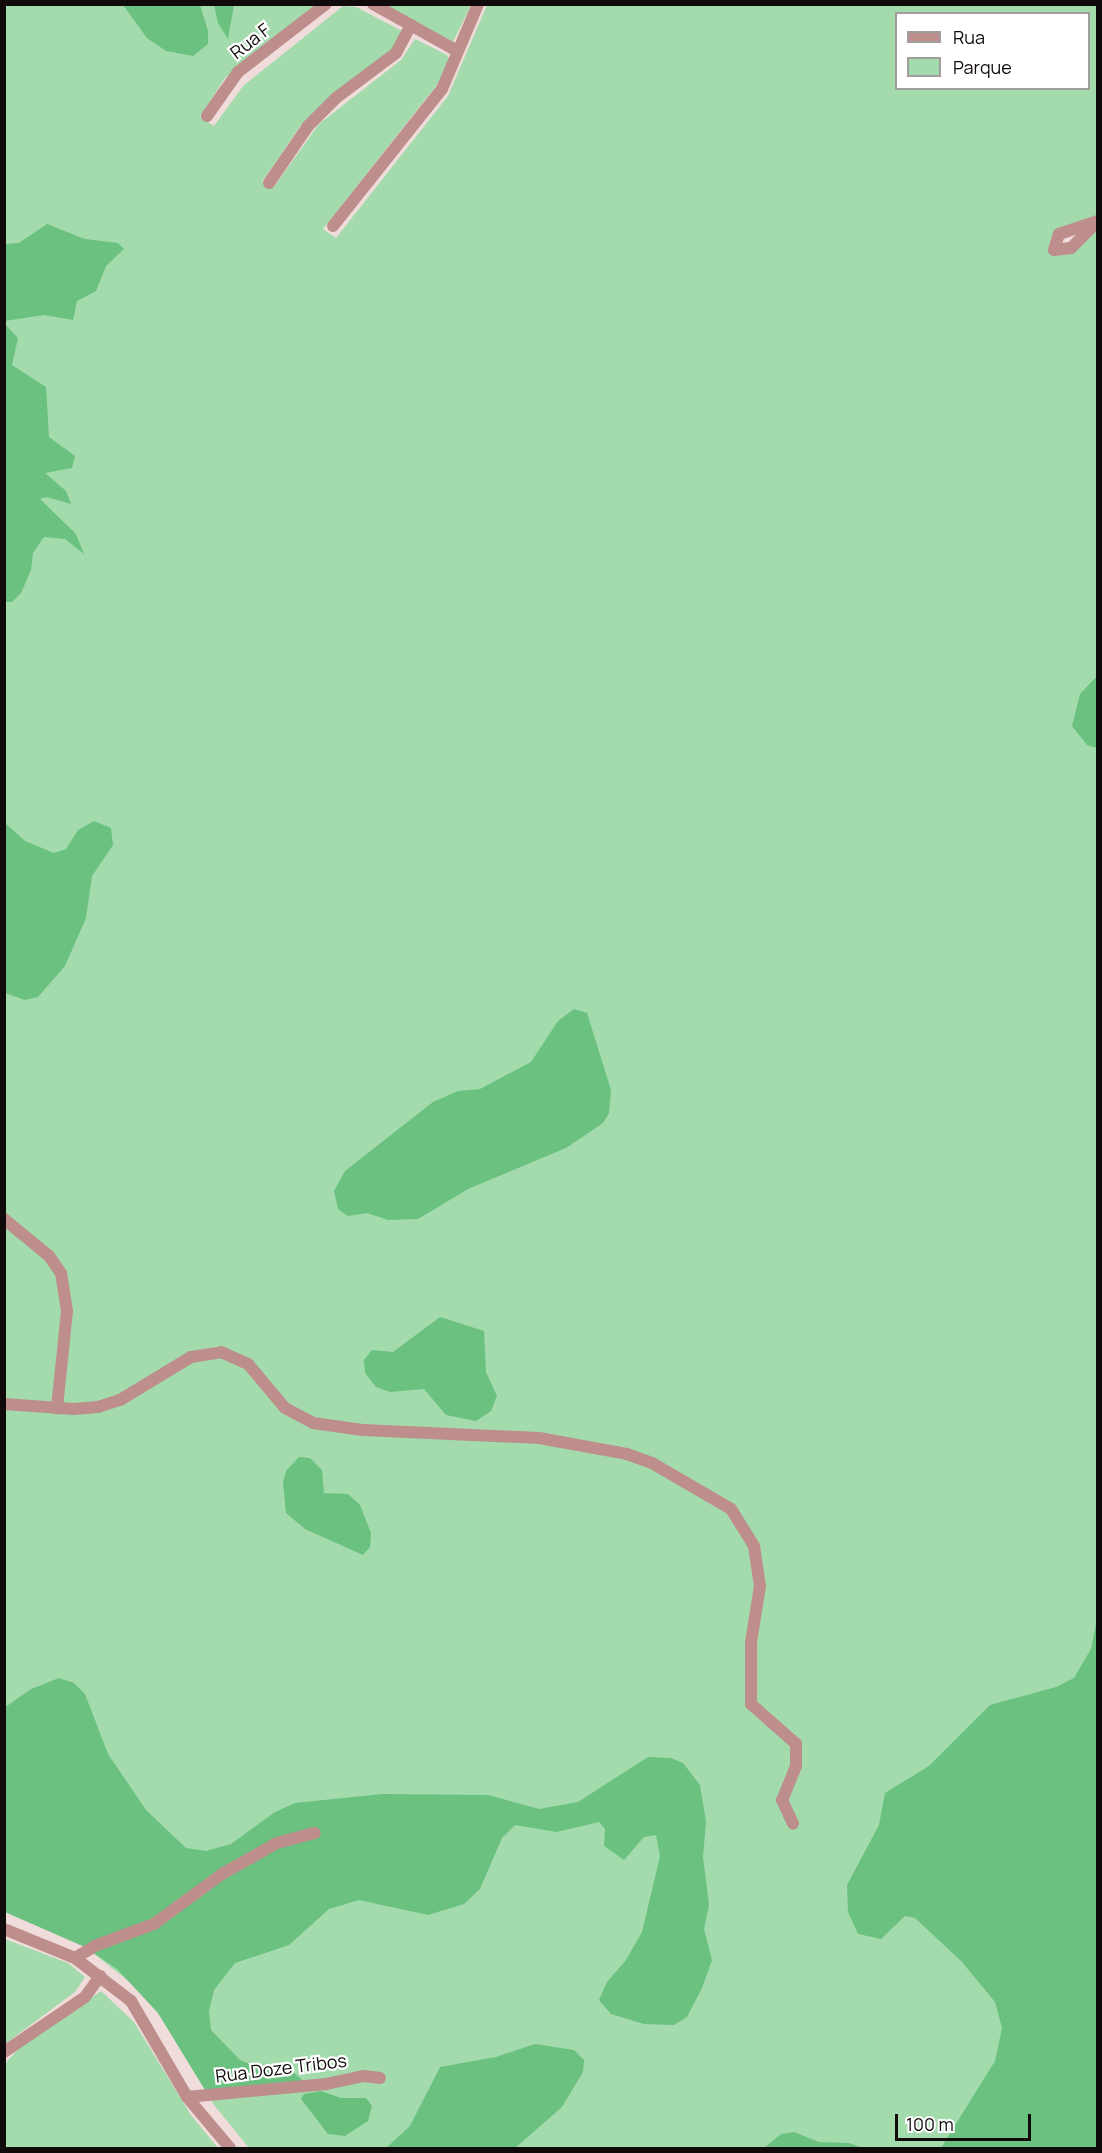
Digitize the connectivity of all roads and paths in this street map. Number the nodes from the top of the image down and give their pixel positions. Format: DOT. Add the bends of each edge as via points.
graph roads {
  1 [pos="326,4"];
  2 [pos="373,4"];
  3 [pos="478,4"];
  4 [pos="411,25"];
  5 [pos="457,51"];
  6 [pos="207,116"];
  7 [pos="269,183"];
  8 [pos="333,226"];
  9 [pos="4,1219"];
  10 [pos="4,1404"];
  11 [pos="57,1408"];
  12 [pos="793,1824"];
  13 [pos="315,1833"];
  14 [pos="4,1929"];
  15 [pos="75,1958"];
  16 [pos="100,1976"];
  17 [pos="4,2052"];
  18 [pos="380,2078"];
  19 [pos="187,2097"];
  20 [pos="230,2148"];
  1 -- 6 [label="street, Rua F" via="238,72"];
  2 -- 4 [label="street"];
  3 -- 5 [label="street"];
  4 -- 5 [label="street"];
  4 -- 7 [label="street" via="396,52 336,98 308,126"];
  5 -- 8 [label="street" via="450,75 436,98"];
  9 -- 11 [label="street" via="49,1256 61,1273 67,1304"];
  10 -- 11 [label="street"];
  11 -- 12 [label="street" via="84,1409 120,1400 192,1357 221,1352 248,1365 285,1408 313,1423 363,1430 564,1441 634,1456 709,1494 737,1516 757,1558 760,1586 751,1642 750,1704 796,1744 796,1766 782,1800"];
  13 -- 15 [label="street" via="277,1843 222,1874 154,1924 97,1945"];
  14 -- 15 [label="street"];
  15 -- 16 [label="street"];
  16 -- 17 [label="street" via="85,1997"];
  16 -- 19 [label="street" via="141,2013"];
  18 -- 19 [label="street, Rua Doze Tribos" via="364,2076"];
  19 -- 20 [label="street"];
}
